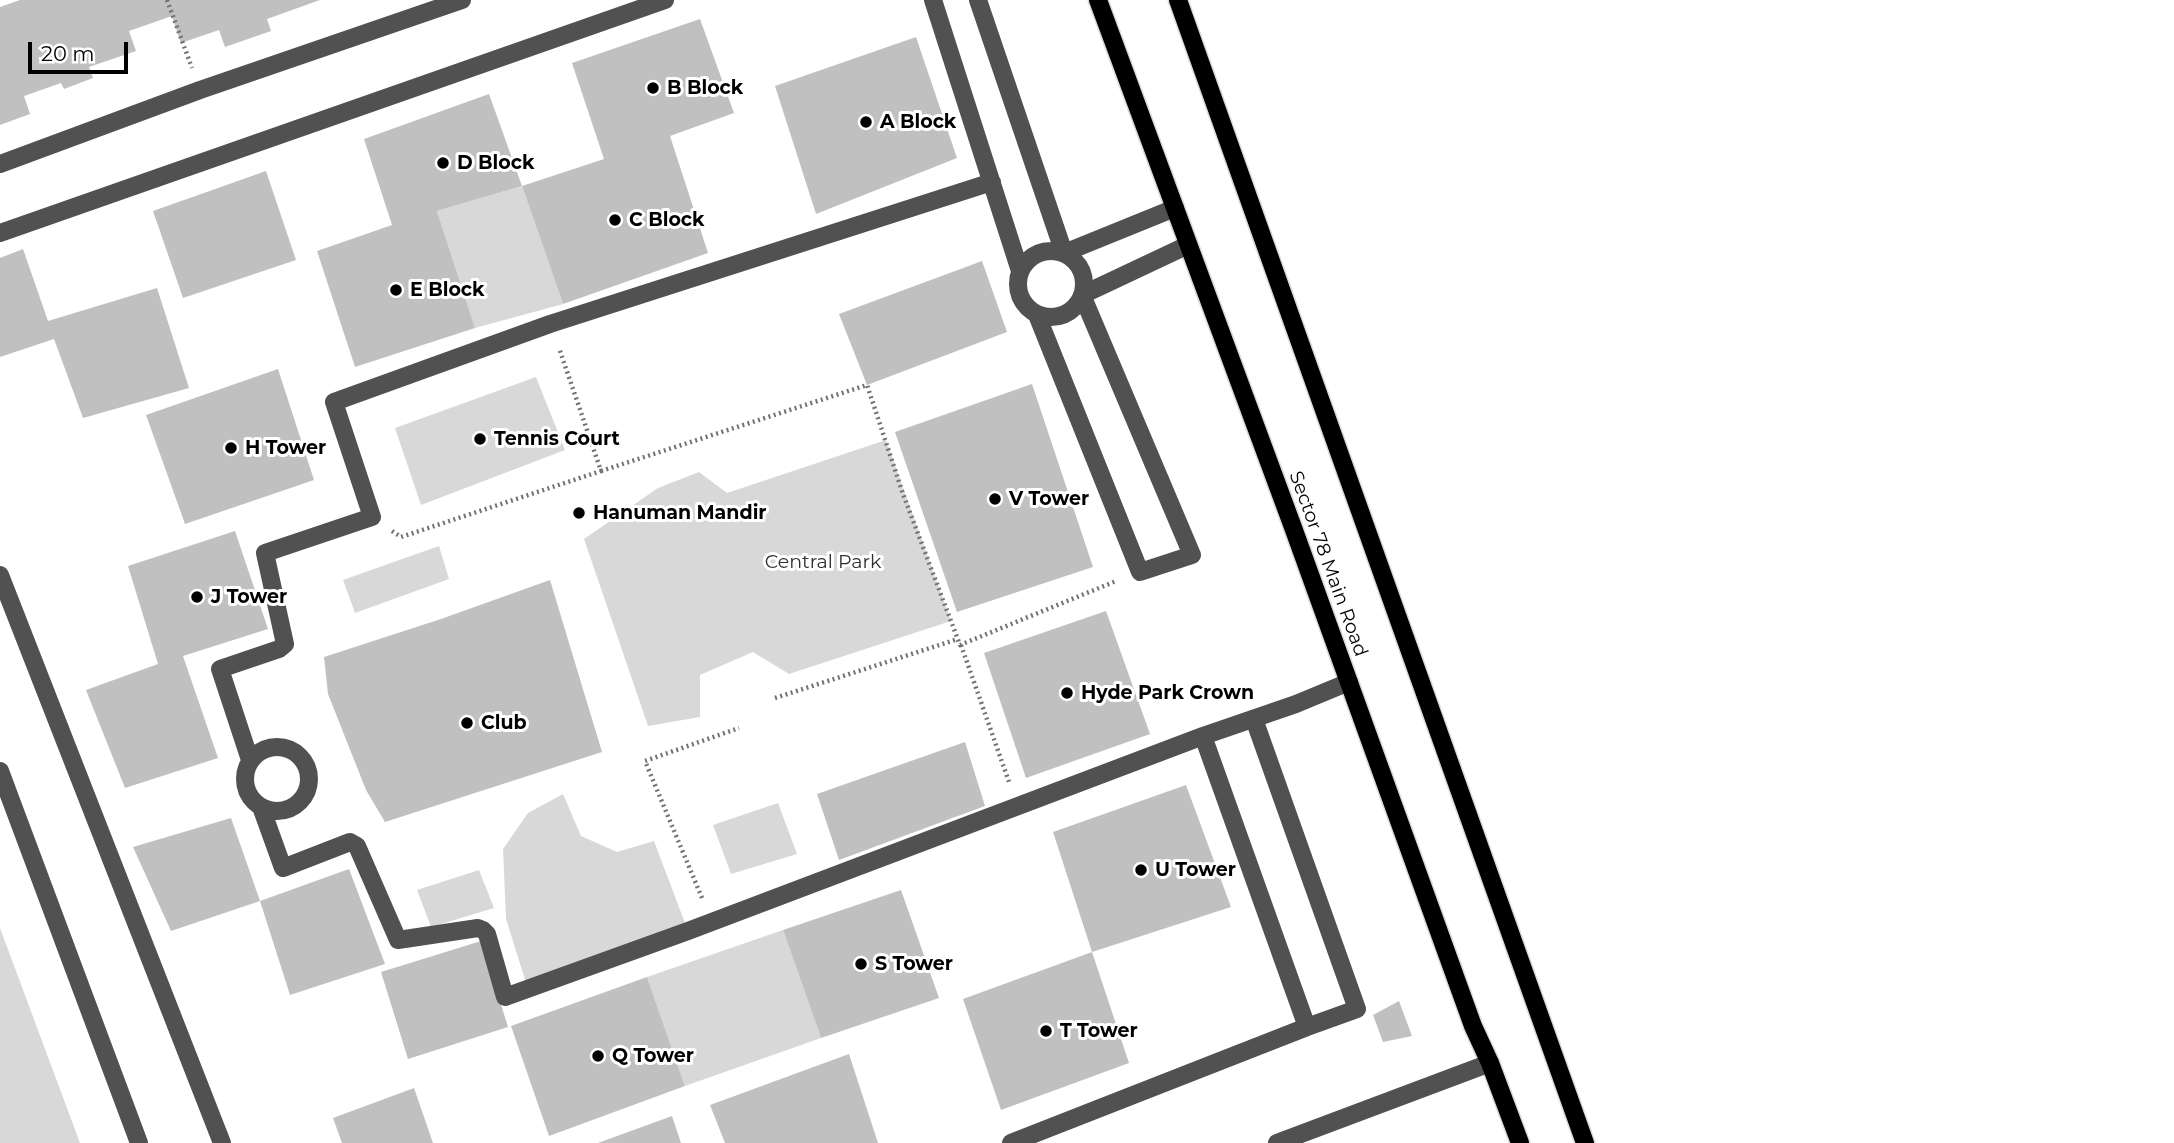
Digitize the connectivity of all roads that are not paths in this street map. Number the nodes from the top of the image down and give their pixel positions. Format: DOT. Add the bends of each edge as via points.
graph roads {
  1 [pos="462,0"];
  2 [pos="665,0"];
  3 [pos="933,0"];
  4 [pos="978,0"];
  5 [pos="1098,0"];
  6 [pos="1178,0"];
  7 [pos="0,164"];
  8 [pos="992,182"];
  9 [pos="1175,208"];
  10 [pos="0,233"];
  11 [pos="1188,245"];
  12 [pos="1064,253"];
  13 [pos="1020,271"];
  14 [pos="1082,295"];
  15 [pos="1037,315"];
  16 [pos="0,575"];
  17 [pos="1349,682"];
  18 [pos="1254,719"];
  19 [pos="1203,736"];
  20 [pos="250,760"];
  21 [pos="0,771"];
  22 [pos="261,807"];
  23 [pos="1307,1027"];
  24 [pos="1490,1063"];
  25 [pos="139,1143"];
  26 [pos="222,1143"];
  27 [pos="1011,1143"];
  28 [pos="1277,1143"];
  29 [pos="1520,1143"];
  30 [pos="1586,1143"];
  1 -- 7 [label="street"];
  2 -- 10 [label="street"];
  3 -- 8 [label="street"];
  4 -- 12 [label="street"];
  5 -- 9 [label="main road, Sector 78 Main Road"];
  6 -- 30 [label="main road"];
  8 -- 13 [label="street"];
  8 -- 20 [label="street" via="550,324 334,402 372,517 265,553 285,644 220,669"];
  9 -- 11 [label="main road, Sector 78 Main Road"];
  9 -- 12 [label="street"];
  11 -- 14 [label="street"];
  11 -- 17 [label="main road, Sector 78 Main Road"];
  12 -- 13 [label="street" via="1043,251"];
  12 -- 14 [label="street" via="1083,275"];
  13 -- 15 [label="street" via="1017,281 1022,301"];
  14 -- 15 [label="street" via="1068,312"];
  14 -- 15 [label="street" via="1192,555 1140,572"];
  16 -- 26 [label="street"];
  17 -- 18 [label="street"];
  17 -- 24 [label="main road, Sector 78 Main Road"];
  18 -- 19 [label="street"];
  18 -- 23 [label="street" via="1357,1009"];
  19 -- 22 [label="street" via="505,997 483,930 398,940 357,846 350,842 283,868"];
  19 -- 23 [label="street"];
  20 -- 22 [label="street" via="245,770 246,791"];
  20 -- 22 [label="street" via="267,747 288,748 305,762 309,772 300,802 281,811"];
  21 -- 25 [label="street"];
  23 -- 27 [label="street"];
  24 -- 28 [label="street"];
  24 -- 29 [label="main road, Sector 78 Main Road"];
}
